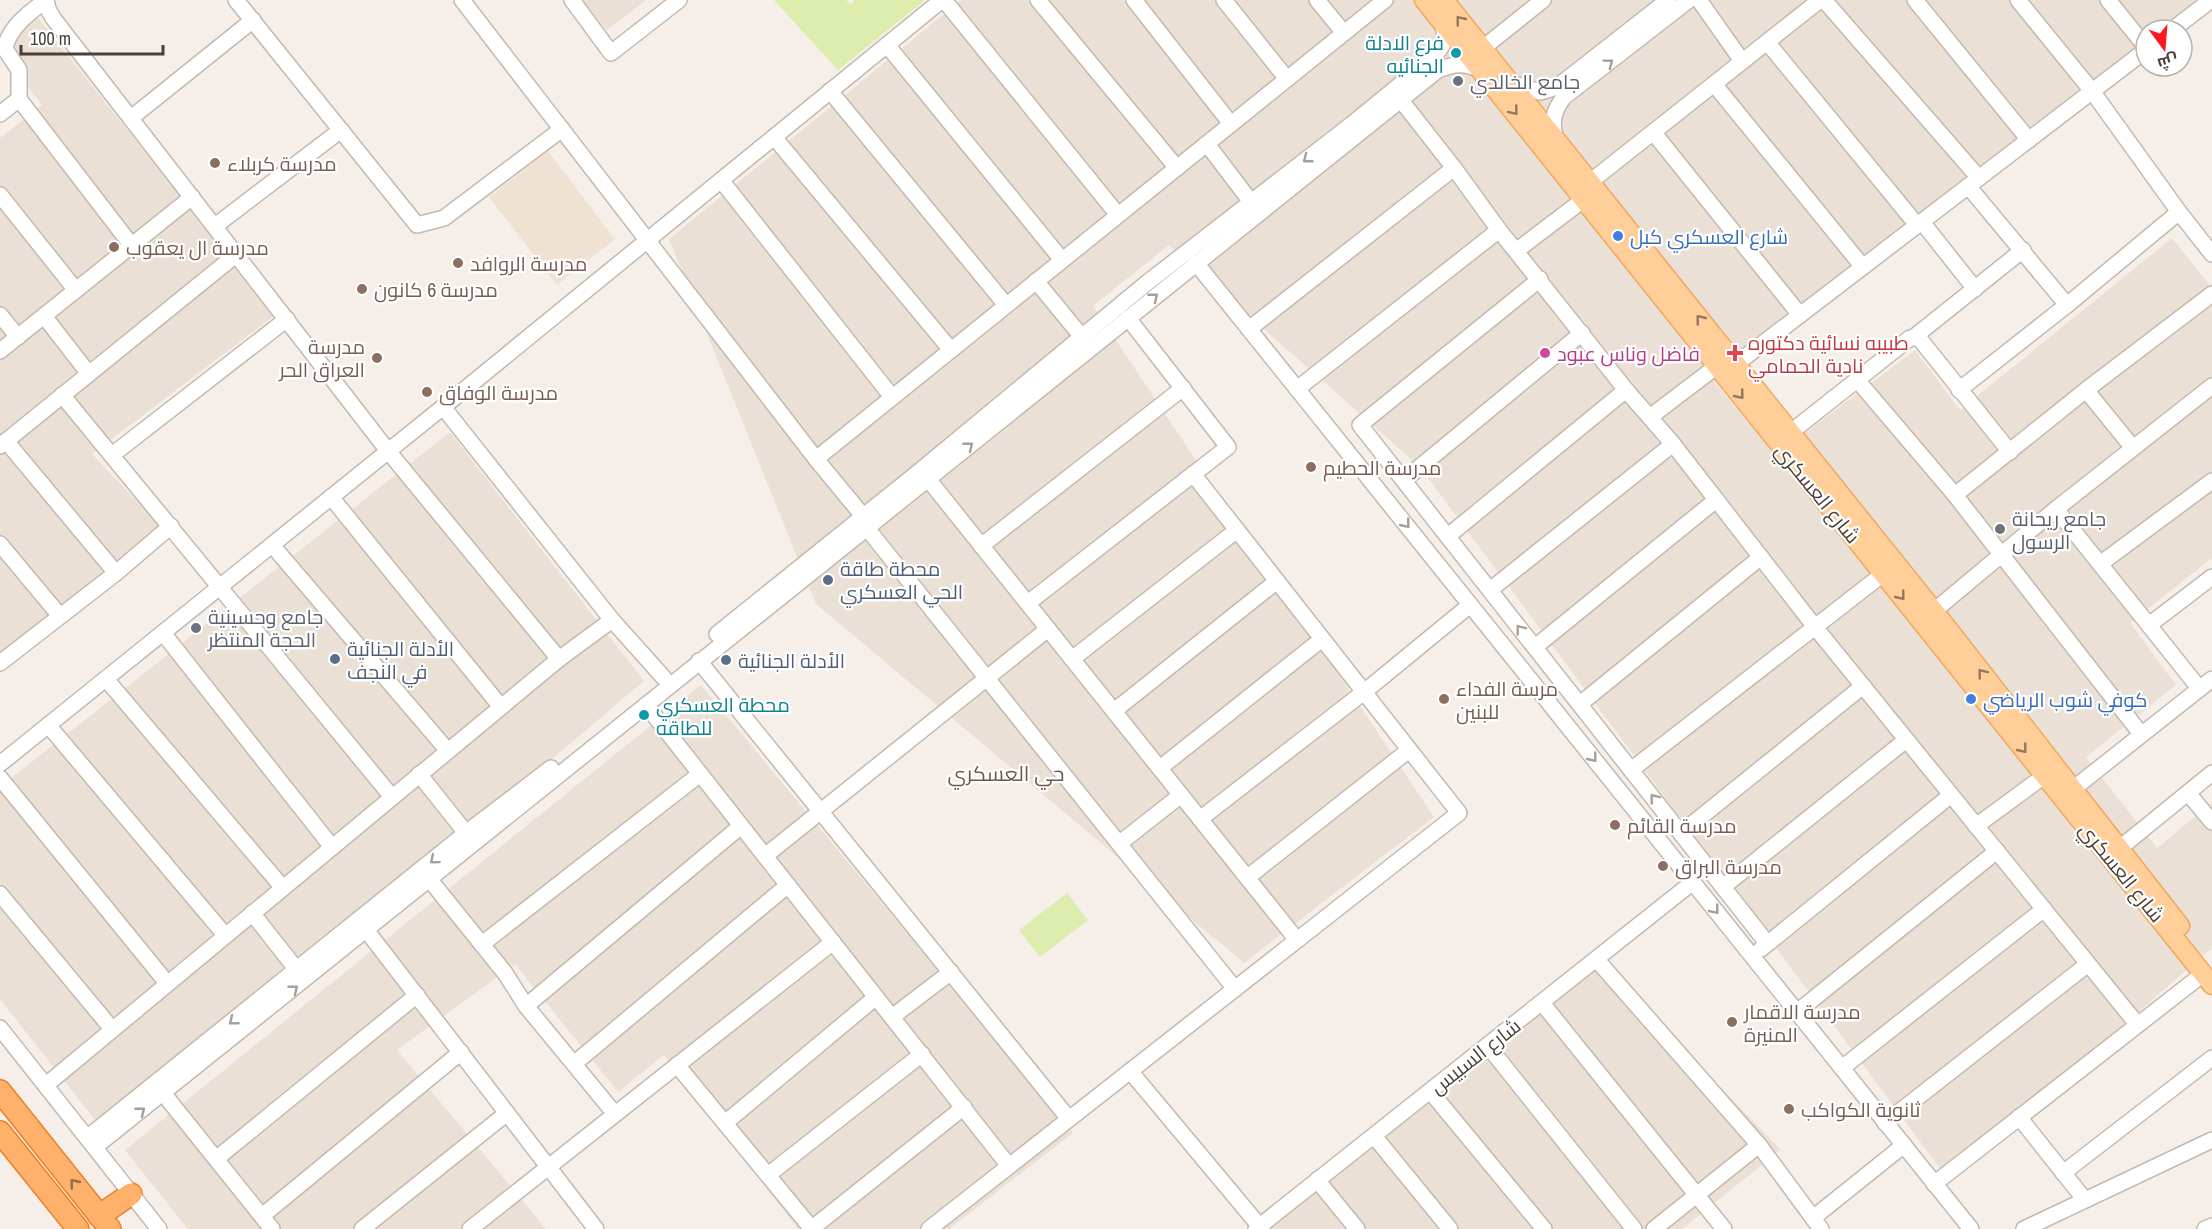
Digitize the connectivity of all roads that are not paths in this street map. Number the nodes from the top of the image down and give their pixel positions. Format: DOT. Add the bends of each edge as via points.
graph roads {
  1 [pos="46,0"];
  2 [pos="236,0"];
  3 [pos="462,0"];
  4 [pos="572,0"];
  5 [pos="679,0"];
  6 [pos="943,0"];
  7 [pos="1038,0"];
  8 [pos="1134,0"];
  9 [pos="1224,0"];
  10 [pos="1317,0"];
  11 [pos="1385,0"];
  12 [pos="1424,0"];
  13 [pos="1444,0"];
  14 [pos="1543,0"];
  15 [pos="1668,0"];
  16 [pos="1689,0"];
  17 [pos="1699,0"];
  18 [pos="1822,0"];
  19 [pos="1915,0"];
  20 [pos="2018,0"];
  21 [pos="2108,0"];
  22 [pos="2211,0"];
  23 [pos="2188,18"];
  24 [pos="1440,19"];
  25 [pos="253,20"];
  26 [pos="1344,33"];
  27 [pos="2134,33"];
  28 [pos="1767,42"];
  29 [pos="887,45"];
  30 [pos="1483,48"];
  31 [pos="2134,58"];
  32 [pos="1742,62"];
  33 [pos="1434,65"];
  34 [pos="1485,74"];
  35 [pos="1287,78"];
  36 [pos="1511,83"];
  37 [pos="1714,84"];
  38 [pos="2092,91"];
  39 [pos="830,92"];
  40 [pos="19,99"];
  41 [pos="1400,99"];
  42 [pos="0,114"];
  43 [pos="131,118"];
  44 [pos="1231,124"];
  45 [pos="562,129"];
  46 [pos="341,130"];
  47 [pos="1653,132"];
  48 [pos="774,137"];
  49 [pos="1555,137"];
  50 [pos="2029,140"];
  51 [pos="1207,144"];
  52 [pos="1177,168"];
  53 [pos="1454,168"];
  54 [pos="721,180"];
  55 [pos="1590,182"];
  56 [pos="1973,182"];
  57 [pos="0,195"];
  58 [pos="192,197"];
  59 [pos="1583,201"];
  60 [pos="1251,202"];
  61 [pos="2179,212"];
  62 [pos="1118,215"];
  63 [pos="1919,224"];
  64 [pos="215,226"];
  65 [pos="1499,230"];
  66 [pos="648,240"];
  67 [pos="132,246"];
  68 [pos="2023,250"];
  69 [pos="1516,251"];
  70 [pos="237,254"];
  71 [pos="2212,254"];
  72 [pos="1062,260"];
  73 [pos="1196,263"];
  74 [pos="1647,266"];
  75 [pos="1863,267"];
  76 [pos="1540,279"];
  77 [pos="1036,281"];
  78 [pos="75,289"];
  79 [pos="1975,289"];
  80 [pos="1668,292"];
  81 [pos="2212,294"];
  82 [pos="1006,305"];
  83 [pos="2067,305"];
  84 [pos="0,315"];
  85 [pos="1800,315"];
  86 [pos="44,316"];
  87 [pos="1128,318"];
  88 [pos="287,320"];
  89 [pos="1249,329"];
  90 [pos="1582,333"];
  91 [pos="18,337"];
  92 [pos="1082,337"];
  93 [pos="1914,337"];
  94 [pos="951,350"];
  95 [pos="0,351"];
  96 [pos="1062,363"];
  97 [pos="1736,364"];
  98 [pos="1717,366"];
  99 [pos="89,374"];
  100 [pos="1043,378"];
  101 [pos="1858,381"];
  102 [pos="2212,386"];
  103 [pos="1183,388"];
  104 [pos="1297,389"];
  105 [pos="1626,390"];
  106 [pos="1959,390"];
  107 [pos="2086,390"];
  108 [pos="62,395"];
  109 [pos="892,397"];
  110 [pos="443,407"];
  111 [pos="1650,417"];
  112 [pos="1791,432"];
  113 [pos="3,443"];
  114 [pos="1673,444"];
  115 [pos="2133,448"];
  116 [pos="387,451"];
  117 [pos="2010,452"];
  118 [pos="112,455"];
  119 [pos="816,459"];
  120 [pos="1390,463"];
  121 [pos="1193,474"];
  122 [pos="1369,478"];
  123 [pos="928,479"];
  124 [pos="1404,480"];
  125 [pos="2212,481"];
  126 [pos="1955,495"];
  127 [pos="331,497"];
  128 [pos="1716,500"];
  129 [pos="2056,509"];
  130 [pos="865,522"];
  131 [pos="171,526"];
  132 [pos="1237,530"];
  133 [pos="1448,536"];
  134 [pos="0,544"];
  135 [pos="272,545"];
  136 [pos="981,546"];
  137 [pos="2001,554"];
  138 [pos="1761,557"];
  139 [pos="2100,564"];
  140 [pos="116,573"];
  141 [pos="1883,574"];
  142 [pos="2212,578"];
  143 [pos="1277,581"];
  144 [pos="221,587"];
  145 [pos="1490,590"];
  146 [pos="1028,603"];
  147 [pos="1470,605"];
  148 [pos="1934,611"];
  149 [pos="60,616"];
  150 [pos="612,620"];
  151 [pos="2149,625"];
  152 [pos="1815,627"];
  153 [pos="1048,629"];
  154 [pos="163,633"];
  155 [pos="1322,639"];
  156 [pos="1534,647"];
  157 [pos="559,659"];
  158 [pos="1072,659"];
  159 [pos="1,661"];
  160 [pos="699,661"];
  161 [pos="664,678"];
  162 [pos="106,679"];
  163 [pos="987,679"];
  164 [pos="2212,679"];
  165 [pos="1863,686"];
  166 [pos="2199,688"];
  167 [pos="1364,692"];
  168 [pos="1580,704"];
  169 [pos="646,705"];
  170 [pos="501,707"];
  171 [pos="1114,711"];
  172 [pos="1591,719"];
  173 [pos="48,725"];
  174 [pos="1573,733"];
  175 [pos="2141,734"];
  176 [pos="1906,740"];
  177 [pos="591,743"];
  178 [pos="1409,750"];
  179 [pos="448,751"];
  180 [pos="568,761"];
  181 [pos="0,765"];
  182 [pos="1160,768"];
  183 [pos="1631,770"];
  184 [pos="2212,773"];
  185 [pos="420,774"];
  186 [pos="700,774"];
  187 [pos="2044,776"];
  188 [pos="0,778"];
  189 [pos="2073,789"];
  190 [pos="2188,793"];
  191 [pos="1181,795"];
  192 [pos="1951,795"];
  193 [pos="392,797"];
  194 [pos="820,812"];
  195 [pos="1200,819"];
  196 [pos="2212,822"];
  197 [pos="741,826"];
  198 [pos="1976,826"];
  199 [pos="466,833"];
  200 [pos="1681,833"];
  201 [pos="1120,843"];
  202 [pos="332,847"];
  203 [pos="2120,848"];
  204 [pos="1996,851"];
  205 [pos="765,856"];
  206 [pos="1248,877"];
  207 [pos="430,880"];
  208 [pos="1693,882"];
  209 [pos="788,885"];
  210 [pos="1723,887"];
  211 [pos="282,888"];
  212 [pos="0,894"];
  213 [pos="2044,909"];
  214 [pos="252,913"];
  215 [pos="368,931"];
  216 [pos="225,935"];
  217 [pos="1297,940"];
  218 [pos="833,942"];
  219 [pos="482,944"];
  220 [pos="1767,944"];
  221 [pos="1752,956"];
  222 [pos="1597,960"];
  223 [pos="2088,964"];
  224 [pos="297,970"];
  225 [pos="951,972"];
  226 [pos="2209,975"];
  227 [pos="167,983"];
  228 [pos="1235,989"];
  229 [pos="417,995"];
  230 [pos="876,997"];
  231 [pos="1542,1003"];
  232 [pos="526,1006"];
  233 [pos="1797,1012"];
  234 [pos="892,1017"];
  235 [pos="2137,1024"];
  236 [pos="0,1028"];
  237 [pos="112,1029"];
  238 [pos="1488,1046"];
  239 [pos="461,1052"];
  240 [pos="922,1054"];
  241 [pos="2212,1058"];
  242 [pos="575,1063"];
  243 [pos="677,1065"];
  244 [pos="1842,1068"];
  245 [pos="1130,1071"];
  246 [pos="46,1085"];
  247 [pos="0,1091"];
  248 [pos="1430,1091"];
  249 [pos="163,1093"];
  250 [pos="964,1107"];
  251 [pos="507,1113"];
  252 [pos="615,1114"];
  253 [pos="2019,1117"];
  254 [pos="1070,1119"];
  255 [pos="725,1123"];
  256 [pos="1885,1123"];
  257 [pos="1374,1136"];
  258 [pos="2,1138"];
  259 [pos="2212,1140"];
  260 [pos="92,1142"];
  261 [pos="1759,1145"];
  262 [pos="1904,1145"];
  263 [pos="216,1159"];
  264 [pos="548,1166"];
  265 [pos="1009,1166"];
  266 [pos="2063,1173"];
  267 [pos="768,1175"];
  268 [pos="1317,1180"];
  269 [pos="1934,1184"];
  270 [pos="132,1194"];
  271 [pos="1697,1194"];
  272 [pos="2085,1200"];
  273 [pos="262,1216"];
  274 [pos="105,1222"];
  275 [pos="1817,1224"];
  276 [pos="2212,1226"];
  277 [pos="592,1228"];
  278 [pos="1259,1228"];
  279 [pos="78,1229"];
  280 [pos="159,1229"];
  281 [pos="272,1229"];
  282 [pos="362,1229"];
  283 [pos="470,1229"];
  284 [pos="812,1229"];
  285 [pos="929,1229"];
  286 [pos="1357,1229"];
  287 [pos="1450,1229"];
  288 [pos="1544,1229"];
  289 [pos="1634,1229"];
  290 [pos="1654,1229"];
  291 [pos="1724,1229"];
  292 [pos="1971,1229"];
  293 [pos="2024,1229"];
  294 [pos="2205,1229"];
  1 -- 40 [label="street" via="23,18 6,42 5,49 19,70"];
  1 -- 43 [label="street" via="53,18"];
  2 -- 25 [label="street"];
  3 -- 45 [label="street"];
  4 -- 5 [label="street" via="611,53"];
  6 -- 29 [label="street"];
  6 -- 62 [label="street"];
  7 -- 52 [label="street"];
  8 -- 44 [label="street"];
  9 -- 35 [label="street"];
  10 -- 26 [label="street"];
  11 -- 26 [label="street"];
  12 -- 24 [label="main road, شارع العسكري"];
  30 -- 13 [label="main road, شارع العسكري, one-way"];
  14 -- 30 [label="street"];
  15 -- 36 [label="street" via="1557,87 1540,92"];
  49 -- 16 [label="street, one-way" via="1554,115 1564,97"];
  17 -- 32 [label="street"];
  18 -- 28 [label="street"];
  18 -- 56 [label="street"];
  19 -- 50 [label="street"];
  20 -- 38 [label="street"];
  21 -- 27 [label="street"];
  22 -- 23 [label="street"];
  24 -- 33 [label="street" via="1446,39"];
  24 -- 34 [label="main road, شارع العسكري"];
  25 -- 43 [label="street"];
  25 -- 46 [label="street"];
  26 -- 35 [label="street"];
  28 -- 32 [label="street"];
  28 -- 63 [label="street"];
  29 -- 39 [label="street"];
  29 -- 72 [label="street"];
  30 -- 36 [label="main road, شارع العسكري"];
  31 -- 38 [label="street"];
  32 -- 37 [label="street"];
  33 -- 34 [label="street" via="1462,64"];
  33 -- 41 [label="street"];
  33 -- 60 [label="street, one-way"];
  34 -- 59 [label="main road, شارع العسكري, one-way"];
  35 -- 44 [label="street"];
  36 -- 49 [label="main road, شارع العسكري"];
  37 -- 47 [label="street"];
  37 -- 75 [label="street"];
  38 -- 50 [label="street"];
  38 -- 61 [label="street"];
  39 -- 48 [label="street"];
  39 -- 82 [label="street"];
  40 -- 42 [label="street"];
  40 -- 67 [label="street"];
  41 -- 53 [label="street"];
  41 -- 73 [label="street"];
  43 -- 58 [label="street"];
  44 -- 51 [label="street"];
  45 -- 46 [label="street" via="444,218 417,225"];
  45 -- 66 [label="street"];
  46 -- 64 [label="street"];
  47 -- 55 [label="street"];
  47 -- 85 [label="street"];
  48 -- 54 [label="street"];
  48 -- 94 [label="street"];
  49 -- 55 [label="main road, شارع العسكري"];
  50 -- 56 [label="street"];
  51 -- 52 [label="street"];
  51 -- 60 [label="street"];
  52 -- 62 [label="street"];
  53 -- 65 [label="street"];
  53 -- 89 [label="street"];
  54 -- 66 [label="street"];
  54 -- 109 [label="street"];
  55 -- 74 [label="main road, شارع العسكري"];
  56 -- 63 [label="street"];
  56 -- 68 [label="street"];
  57 -- 78 [label="street"];
  58 -- 64 [label="street"];
  58 -- 67 [label="street"];
  59 -- 69 [label="street"];
  59 -- 74 [label="main road, شارع العسكري"];
  60 -- 92 [label="street"];
  61 -- 71 [label="street"];
  61 -- 83 [label="street"];
  62 -- 72 [label="street"];
  63 -- 75 [label="street"];
  63 -- 79 [label="street"];
  64 -- 70 [label="street"];
  65 -- 69 [label="street"];
  65 -- 104 [label="street"];
  66 -- 110 [label="street"];
  66 -- 119 [label="street"];
  67 -- 78 [label="street"];
  68 -- 79 [label="street"];
  68 -- 83 [label="street"];
  69 -- 76 [label="street"];
  70 -- 88 [label="street"];
  70 -- 99 [label="street"];
  72 -- 77 [label="street"];
  87 -- 73 [label="street, one-way"];
  73 -- 89 [label="street"];
  74 -- 80 [label="main road, شارع العسكري"];
  75 -- 85 [label="street"];
  76 -- 90 [label="street"];
  76 -- 120 [label="street" via="1360,425"];
  77 -- 82 [label="street"];
  77 -- 92 [label="street"];
  78 -- 86 [label="street"];
  79 -- 93 [label="street"];
  97 -- 80 [label="main road, شارع العسكري, one-way"];
  80 -- 98 [label="main road, شارع العسكري"];
  81 -- 107 [label="street"];
  82 -- 94 [label="street"];
  83 -- 106 [label="street"];
  84 -- 91 [label="street"];
  85 -- 97 [label="street"];
  86 -- 91 [label="street"];
  86 -- 99 [label="street"];
  87 -- 96 [label="street"];
  87 -- 103 [label="street"];
  88 -- 116 [label="street"];
  88 -- 118 [label="street"];
  89 -- 104 [label="street"];
  90 -- 105 [label="street"];
  90 -- 124 [label="street"];
  91 -- 95 [label="street"];
  92 -- 96 [label="street"];
  93 -- 101 [label="street"];
  93 -- 106 [label="street" via="1919,338"];
  94 -- 109 [label="street"];
  96 -- 100 [label="street"];
  97 -- 112 [label="main road, شارع العسكري"];
  98 -- 111 [label="street"];
  98 -- 141 [label="main road, شارع العسكري, one-way"];
  99 -- 108 [label="street"];
  123 -- 100 [label="street, one-way"];
  100 -- 130 [label="street"];
  101 -- 112 [label="street"];
  101 -- 126 [label="street"];
  102 -- 115 [label="street"];
  103 -- 121 [label="street" via="1228,447"];
  103 -- 136 [label="street"];
  104 -- 122 [label="street"];
  105 -- 111 [label="street"];
  105 -- 133 [label="street"];
  106 -- 117 [label="street"];
  107 -- 115 [label="street"];
  107 -- 117 [label="street"];
  108 -- 113 [label="street"];
  108 -- 118 [label="street"];
  109 -- 119 [label="street"];
  110 -- 116 [label="street"];
  110 -- 150 [label="street"];
  111 -- 114 [label="street"];
  112 -- 148 [label="main road, شارع العسكري"];
  113 -- 140 [label="street"];
  114 -- 128 [label="street"];
  114 -- 145 [label="street"];
  115 -- 129 [label="street"];
  116 -- 127 [label="street"];
  116 -- 157 [label="street"];
  117 -- 126 [label="street"];
  118 -- 131 [label="street"];
  119 -- 130 [label="street"];
  120 -- 122 [label="street"];
  120 -- 124 [label="street"];
  121 -- 132 [label="street"];
  121 -- 146 [label="street"];
  122 -- 147 [label="street, one-way"];
  123 -- 130 [label="street"];
  123 -- 136 [label="street"];
  124 -- 133 [label="street"];
  125 -- 139 [label="street"];
  126 -- 137 [label="street"];
  127 -- 135 [label="street"];
  127 -- 170 [label="street"];
  128 -- 138 [label="street"];
  128 -- 156 [label="street"];
  129 -- 137 [label="street"];
  129 -- 139 [label="street"];
  130 -- 160 [label="street"];
  130 -- 161 [label="street" via="760,598"];
  130 -- 163 [label="street"];
  131 -- 140 [label="street"];
  131 -- 144 [label="street"];
  132 -- 143 [label="street"];
  132 -- 158 [label="street"];
  133 -- 145 [label="street"];
  134 -- 149 [label="street"];
  135 -- 144 [label="street"];
  135 -- 179 [label="street"];
  136 -- 146 [label="street"];
  137 -- 148 [label="street"];
  137 -- 175 [label="street"];
  138 -- 152 [label="street"];
  138 -- 168 [label="street"];
  139 -- 151 [label="street"];
  140 -- 149 [label="street"];
  141 -- 152 [label="street"];
  141 -- 187 [label="main road, شارع العسكري, one-way"];
  142 -- 151 [label="street"];
  143 -- 155 [label="street"];
  143 -- 171 [label="street"];
  144 -- 154 [label="street"];
  144 -- 193 [label="street"];
  156 -- 145 [label="street, one-way"];
  146 -- 153 [label="street"];
  147 -- 167 [label="street"];
  147 -- 174 [label="street"];
  189 -- 148 [label="main road, شارع العسكري, one-way"];
  149 -- 159 [label="street"];
  150 -- 157 [label="street"];
  150 -- 161 [label="street"];
  151 -- 166 [label="street"];
  152 -- 165 [label="street"];
  152 -- 183 [label="street"];
  153 -- 158 [label="street"];
  153 -- 163 [label="street"];
  154 -- 162 [label="street"];
  154 -- 202 [label="street"];
  155 -- 167 [label="street"];
  155 -- 182 [label="street"];
  156 -- 168 [label="street"];
  157 -- 170 [label="street"];
  158 -- 171 [label="street"];
  160 -- 169 [label="street"];
  160 -- 194 [label="street"];
  161 -- 177 [label="street"];
  162 -- 173 [label="street"];
  162 -- 211 [label="street"];
  163 -- 194 [label="street"];
  163 -- 201 [label="street"];
  164 -- 166 [label="street"];
  165 -- 176 [label="street"];
  165 -- 200 [label="street"];
  166 -- 175 [label="street"];
  167 -- 178 [label="street"];
  167 -- 195 [label="street"];
  168 -- 172 [label="street"];
  169 -- 177 [label="street"];
  169 -- 186 [label="street"];
  170 -- 179 [label="street"];
  171 -- 182 [label="street"];
  172 -- 174 [label="street"];
  172 -- 183 [label="street"];
  173 -- 181 [label="street"];
  173 -- 216 [label="street"];
  174 -- 208 [label="street, one-way"];
  175 -- 189 [label="street"];
  176 -- 192 [label="street"];
  176 -- 210 [label="street"];
  177 -- 180 [label="street"];
  178 -- 206 [label="street"];
  178 -- 217 [label="street" via="1459,813"];
  179 -- 185 [label="street"];
  180 -- 199 [label="street"];
  180 -- 207 [label="street"];
  182 -- 191 [label="street"];
  200 -- 183 [label="street, one-way"];
  184 -- 190 [label="street"];
  185 -- 193 [label="street"];
  185 -- 199 [label="street"];
  186 -- 197 [label="street"];
  186 -- 219 [label="street"];
  187 -- 198 [label="street"];
  187 -- 226 [label="main road, شارع العسكري"];
  188 -- 227 [label="street"];
  189 -- 203 [label="main road, شارع العسكري"];
  190 -- 196 [label="street"];
  190 -- 203 [label="street"];
  191 -- 195 [label="street"];
  191 -- 201 [label="street"];
  192 -- 198 [label="street"];
  192 -- 220 [label="street"];
  193 -- 202 [label="street"];
  194 -- 205 [label="street"];
  194 -- 225 [label="street"];
  195 -- 206 [label="street"];
  197 -- 205 [label="street"];
  197 -- 232 [label="street"];
  198 -- 204 [label="street"];
  199 -- 224 [label="street, one-way"];
  200 -- 210 [label="street"];
  201 -- 228 [label="street"];
  202 -- 211 [label="street"];
  203 -- 226 [label="main road, شارع العسكري"];
  204 -- 213 [label="street"];
  204 -- 233 [label="street"];
  205 -- 209 [label="street"];
  206 -- 217 [label="street"];
  207 -- 215 [label="street"];
  207 -- 219 [label="street"];
  208 -- 221 [label="street, one-way"];
  208 -- 222 [label="street, شارع السبيس"];
  209 -- 218 [label="street"];
  209 -- 242 [label="street"];
  210 -- 220 [label="street"];
  211 -- 214 [label="street"];
  212 -- 237 [label="street"];
  213 -- 223 [label="street"];
  213 -- 244 [label="street"];
  214 -- 216 [label="street"];
  214 -- 224 [label="street"];
  215 -- 229 [label="street"];
  249 -- 215 [label="street, one-way"];
  216 -- 227 [label="street"];
  217 -- 228 [label="street"];
  218 -- 230 [label="street"];
  218 -- 243 [label="street"];
  219 -- 232 [label="street"];
  220 -- 221 [label="street"];
  221 -- 233 [label="street"];
  222 -- 231 [label="street, شارع السبيس"];
  222 -- 261 [label="street"];
  223 -- 235 [label="street"];
  223 -- 256 [label="street"];
  224 -- 260 [label="street, one-way"];
  225 -- 234 [label="street"];
  225 -- 254 [label="street"];
  226 -- 235 [label="street"];
  227 -- 237 [label="street"];
  228 -- 245 [label="street"];
  229 -- 239 [label="street"];
  229 -- 263 [label="street"];
  230 -- 234 [label="street"];
  230 -- 255 [label="street"];
  231 -- 238 [label="street, شارع السبيس"];
  231 -- 271 [label="street"];
  232 -- 242 [label="street"];
  233 -- 244 [label="street"];
  234 -- 240 [label="street"];
  235 -- 253 [label="street"];
  236 -- 246 [label="street"];
  237 -- 246 [label="street"];
  238 -- 248 [label="street, شارع السبيس"];
  238 -- 289 [label="street"];
  239 -- 251 [label="street"];
  239 -- 273 [label="street"];
  240 -- 250 [label="street"];
  240 -- 267 [label="street"];
  241 -- 266 [label="street"];
  242 -- 252 [label="street"];
  243 -- 252 [label="street"];
  243 -- 255 [label="street"];
  244 -- 256 [label="street"];
  245 -- 254 [label="street"];
  245 -- 278 [label="street"];
  246 -- 260 [label="street"];
  274 -- 247 [label="highway, one-way"];
  248 -- 257 [label="street, شارع السبيس"];
  248 -- 288 [label="street"];
  260 -- 249 [label="street, one-way"];
  249 -- 263 [label="street"];
  250 -- 265 [label="street"];
  250 -- 284 [label="street"];
  251 -- 264 [label="street"];
  251 -- 282 [label="street"];
  252 -- 264 [label="street"];
  253 -- 266 [label="street"];
  253 -- 269 [label="street"];
  254 -- 265 [label="street"];
  255 -- 267 [label="street"];
  256 -- 262 [label="street"];
  257 -- 268 [label="street, شارع السبيس"];
  257 -- 287 [label="street"];
  258 -- 279 [label="highway"];
  259 -- 272 [label="street"];
  260 -- 270 [label="street"];
  261 -- 271 [label="street"];
  261 -- 275 [label="street"];
  262 -- 269 [label="street"];
  262 -- 275 [label="street"];
  263 -- 273 [label="street"];
  264 -- 277 [label="street"];
  264 -- 283 [label="street"];
  265 -- 285 [label="street"];
  266 -- 272 [label="street"];
  267 -- 284 [label="street"];
  268 -- 278 [label="street, شارع السبيس"];
  268 -- 286 [label="street"];
  269 -- 292 [label="street"];
  270 -- 274 [label="highway"];
  270 -- 280 [label="street"];
  271 -- 290 [label="street"];
  271 -- 291 [label="street"];
  272 -- 293 [label="street"];
  273 -- 281 [label="street"];
  276 -- 294 [label="street"];
}
